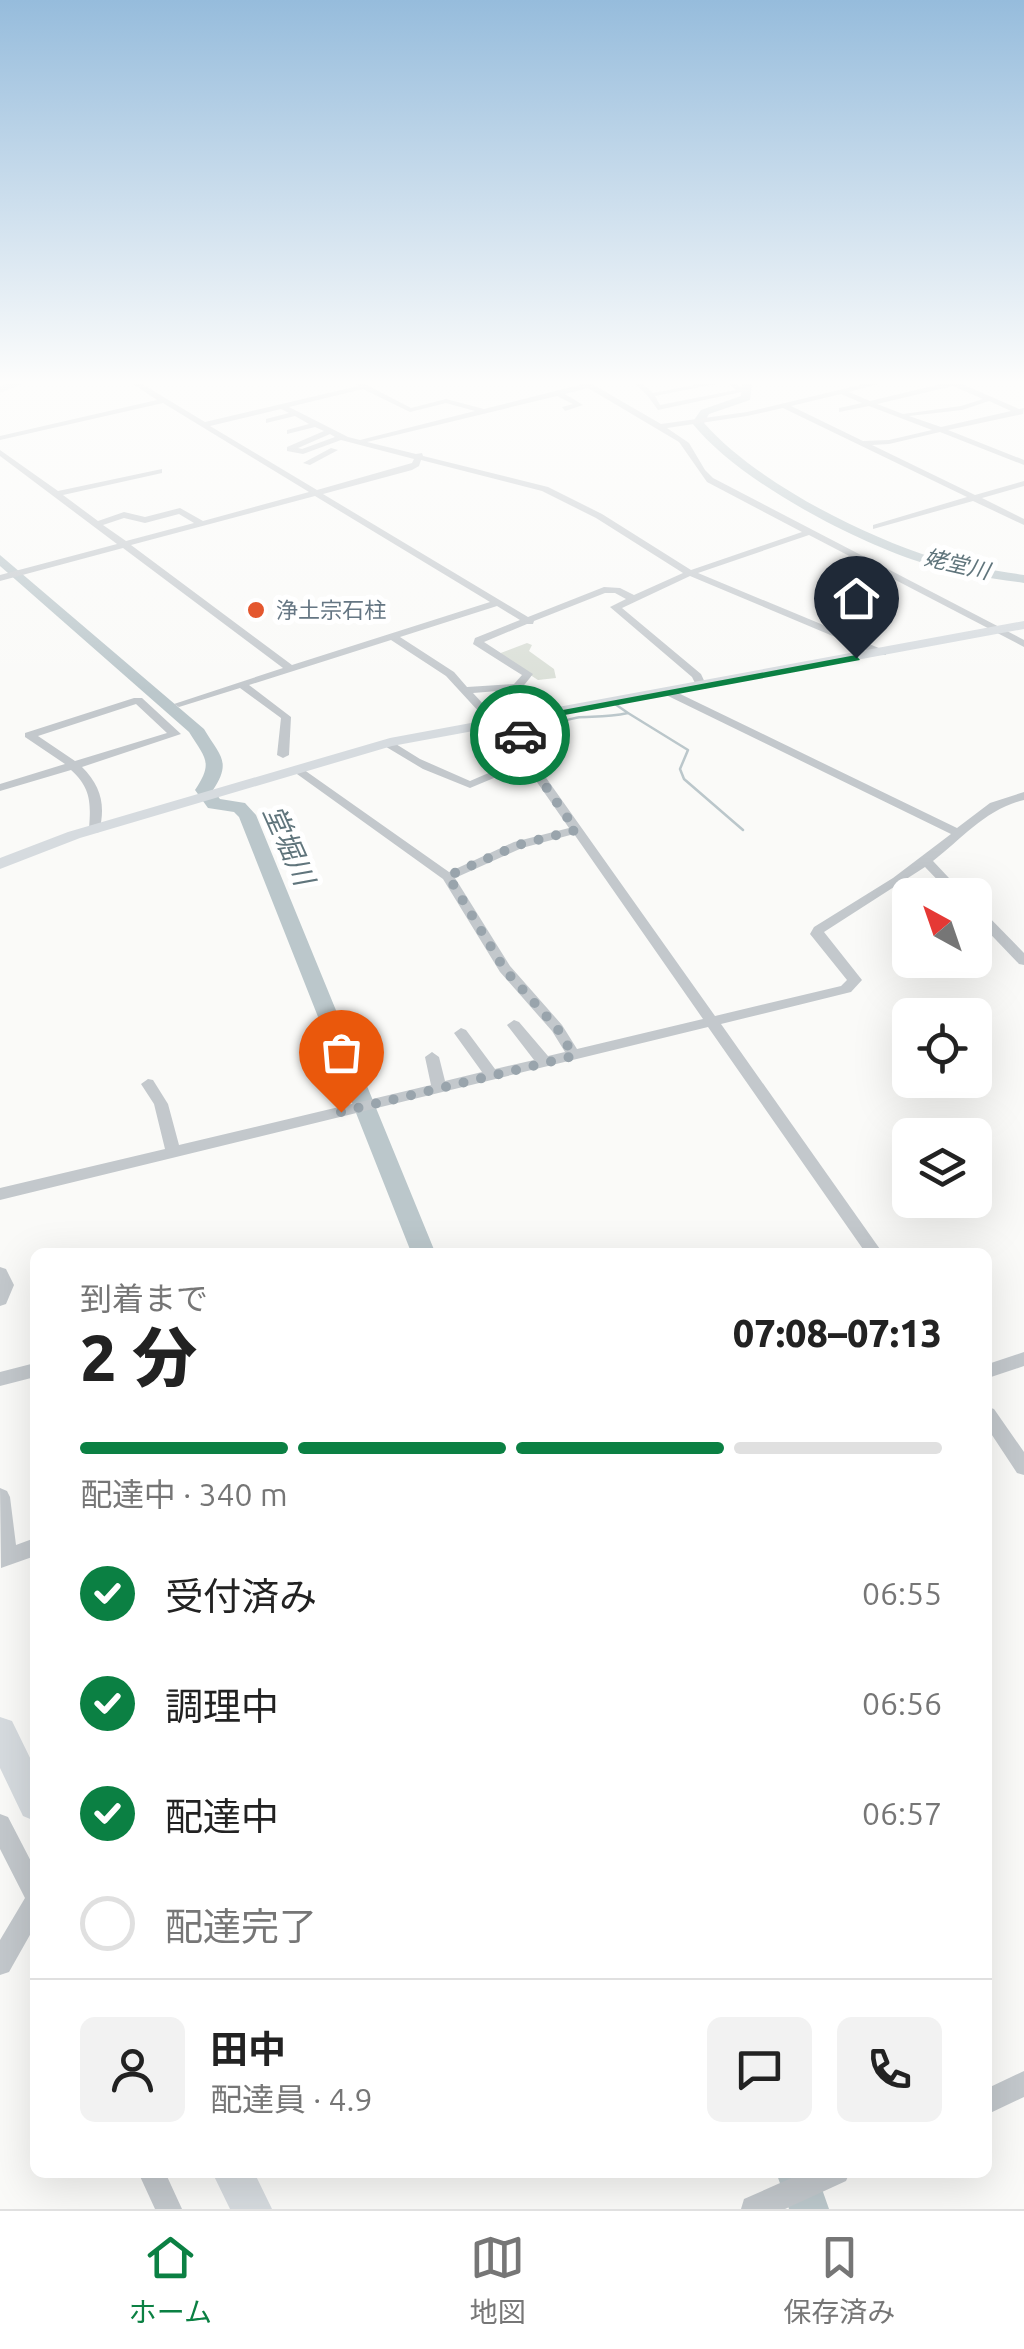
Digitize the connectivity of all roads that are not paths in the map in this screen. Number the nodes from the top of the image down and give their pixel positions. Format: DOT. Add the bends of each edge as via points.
graph roads {
  1 [pos="46,487"];
  2 [pos="85,487"];
  3 [pos="305,487"];
  4 [pos="341,487"];
  5 [pos="539,487"];
  6 [pos="725,487"];
  7 [pos="954,487"];
  8 [pos="1008,487"];
  9 [pos="55,494"];
  10 [pos="316,494"];
  11 [pos="972,496"];
  12 [pos="1024,522"];
  13 [pos="96,524"];
  14 [pos="202,524"];
  15 [pos="876,527"];
  16 [pos="128,531"];
  17 [pos="807,532"];
  18 [pos="159,536"];
  19 [pos="123,545"];
  20 [pos="690,573"];
  21 [pos="0,578"];
  22 [pos="632,598"];
  23 [pos="497,603"];
  24 [pos="530,622"];
  25 [pos="1024,625"];
  26 [pos="996,631"];
  27 [pos="392,636"];
  28 [pos="1024,644"];
  29 [pos="882,653"];
  30 [pos="291,670"];
  31 [pos="242,685"];
  32 [pos="702,686"];
  33 [pos="465,690"];
  34 [pos="670,692"];
  35 [pos="178,704"];
  36 [pos="498,723"];
  37 [pos="386,743"];
  38 [pos="282,754"];
  39 [pos="528,760"];
  40 [pos="71,766"];
  41 [pos="296,769"];
  42 [pos="0,788"];
  43 [pos="1024,796"];
  44 [pos="95,830"];
  45 [pos="576,830"];
  46 [pos="959,833"];
  47 [pos="926,861"];
  48 [pos="0,864"];
  49 [pos="448,876"];
  50 [pos="942,878"];
  51 [pos="992,928"];
  52 [pos="1024,961"];
  53 [pos="712,1022"];
  54 [pos="514,1026"];
  55 [pos="461,1033"];
  56 [pos="574,1056"];
  57 [pos="432,1057"];
  58 [pos="545,1063"];
  59 [pos="492,1076"];
  60 [pos="148,1084"];
  61 [pos="438,1089"];
  62 [pos="173,1150"];
  63 [pos="0,1194"];
  64 [pos="871,1248"];
  65 [pos="0,1274"];
  66 [pos="0,1298"];
  67 [pos="1024,1360"];
  68 [pos="992,1370"];
  69 [pos="30,1371"];
  70 [pos="0,1379"];
  71 [pos="992,1421"];
  72 [pos="1024,1467"];
  73 [pos="0,1497"];
  74 [pos="30,1549"];
  75 [pos="4,1558"];
  76 [pos="0,1734"];
  77 [pos="30,1794"];
  78 [pos="0,1825"];
  79 [pos="30,1901"];
  80 [pos="30,1914"];
  81 [pos="0,1963"];
  82 [pos="1024,2084"];
  83 [pos="992,2100"];
  84 [pos="154,2178"];
  85 [pos="235,2178"];
  86 [pos="824,2178"];
  87 [pos="169,2209"];
  88 [pos="252,2209"];
  89 [pos="754,2209"];
  1 -- 9 [label="street"];
  2 -- 9 [label="street"];
  3 -- 10 [label="street"];
  4 -- 10 [label="street"];
  5 -- 20 [label="street"];
  6 -- 17 [label="street"];
  7 -- 11 [label="street"];
  8 -- 11 [label="street"];
  9 -- 13 [label="street"];
  10 -- 14 [label="street"];
  10 -- 23 [label="street"];
  11 -- 12 [label="street"];
  11 -- 15 [label="street"];
  13 -- 14 [label="street" via="180,511"];
  13 -- 19 [label="street"];
  14 -- 18 [label="street"];
  16 -- 18 [label="street" via="147,527"];
  17 -- 20 [label="street"];
  17 -- 26 [label="street"];
  18 -- 19 [label="street"];
  19 -- 21 [label="street"];
  19 -- 30 [label="street"];
  20 -- 22 [label="street"];
  20 -- 29 [label="street"];
  22 -- 24 [label="street" via="606,590"];
  22 -- 32 [label="street" via="616,608"];
  23 -- 24 [label="street"];
  23 -- 27 [label="street"];
  24 -- 33 [label="street" via="476,643 528,674 521,685"];
  25 -- 26 [label="main road"];
  26 -- 28 [label="street"];
  26 -- 29 [label="main road"];
  27 -- 30 [label="street"];
  27 -- 33 [label="street"];
  29 -- 32 [label="main road"];
  30 -- 31 [label="street"];
  31 -- 35 [label="street"];
  31 -- 38 [label="street" via="286,717"];
  32 -- 34 [label="main road"];
  33 -- 36 [label="street"];
  34 -- 36 [label="main road"];
  34 -- 46 [label="street"];
  36 -- 37 [label="main road"];
  36 -- 39 [label="street" via="534,744"];
  37 -- 39 [label="street" via="470,785"];
  37 -- 41 [label="main road"];
  39 -- 45 [label="street"];
  40 -- 40 [label="street" via="30,734 135,700 175,734"];
  40 -- 42 [label="street"];
  40 -- 44 [label="street" via="94,790"];
  41 -- 44 [label="main road"];
  41 -- 49 [label="street"];
  43 -- 46 [label="street" via="995,802"];
  44 -- 48 [label="main road"];
  45 -- 49 [label="street" via="518,845"];
  45 -- 53 [label="street"];
  46 -- 47 [label="street"];
  47 -- 50 [label="street"];
  47 -- 53 [label="street" via="818,930 853,985"];
  49 -- 56 [label="street" via="505,970"];
  51 -- 52 [label="street"];
  53 -- 56 [label="street"];
  53 -- 64 [label="street"];
  54 -- 58 [label="street"];
  55 -- 59 [label="street"];
  56 -- 58 [label="street"];
  57 -- 61 [label="street"];
  58 -- 59 [label="street"];
  59 -- 61 [label="street"];
  60 -- 62 [label="street" via="161,1104"];
  61 -- 62 [label="street"];
  62 -- 63 [label="street"];
  65 -- 66 [label="street" via="6,1285"];
  67 -- 68 [label="street"];
  69 -- 70 [label="street"];
  71 -- 72 [label="street"];
  73 -- 75 [label="street"];
  74 -- 75 [label="street"];
  76 -- 77 [label="highway"];
  78 -- 79 [label="street"];
  80 -- 81 [label="street"];
  82 -- 83 [label="street"];
  84 -- 87 [label="street"];
  85 -- 88 [label="highway"];
  86 -- 89 [label="street"];
}
